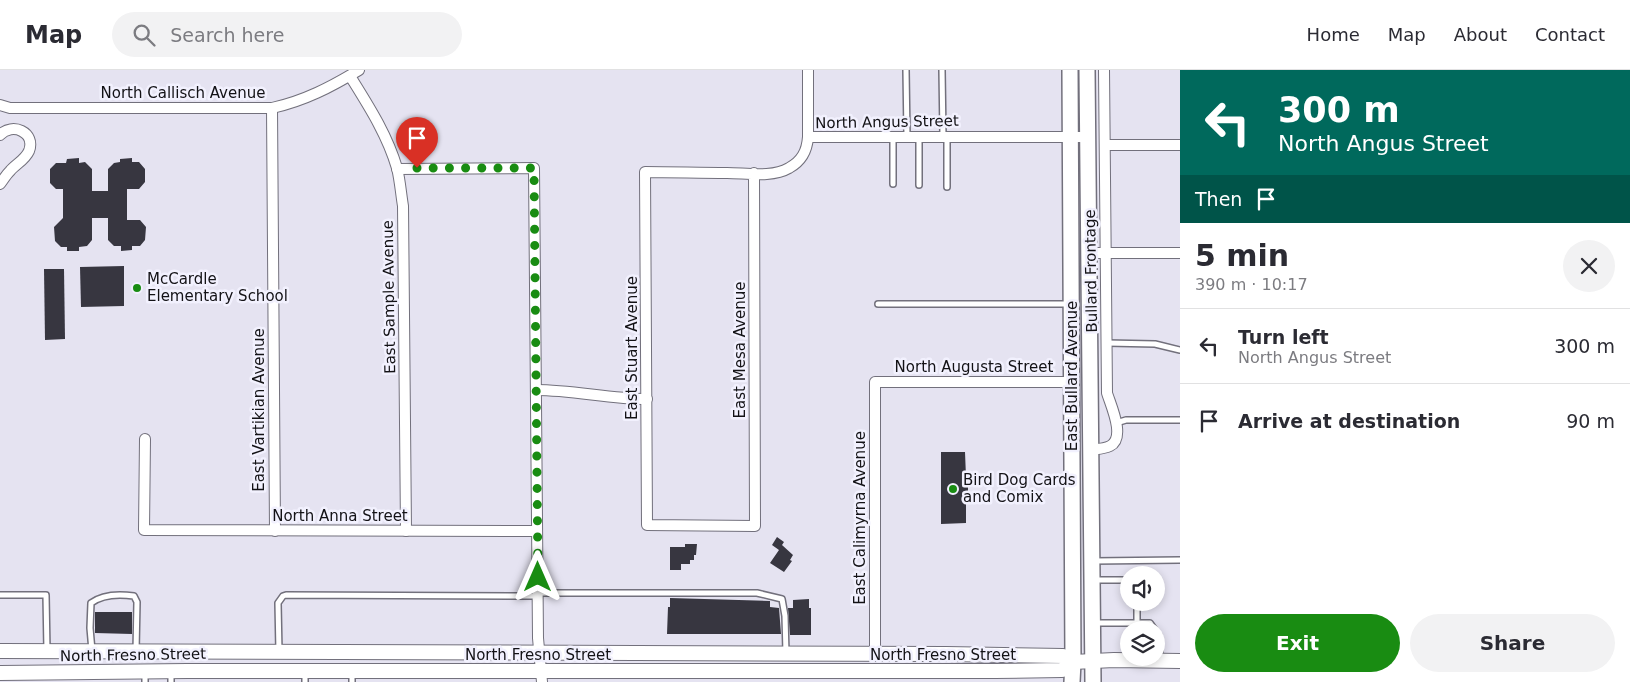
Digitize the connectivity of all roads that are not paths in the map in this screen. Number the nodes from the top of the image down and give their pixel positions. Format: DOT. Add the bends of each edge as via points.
graph roads {
  1 [pos="808,70"];
  2 [pos="906,70"];
  3 [pos="942,70"];
  4 [pos="1070,70"];
  5 [pos="1087,70"];
  6 [pos="1104,70"];
  7 [pos="354,73"];
  8 [pos="0,105"];
  9 [pos="272,108"];
  10 [pos="0,135"];
  11 [pos="893,136"];
  12 [pos="907,136"];
  13 [pos="920,136"];
  14 [pos="945,136"];
  15 [pos="808,137"];
  16 [pos="1070,137"];
  17 [pos="1088,137"];
  18 [pos="1105,145"];
  19 [pos="1180,145"];
  20 [pos="397,168"];
  21 [pos="646,172"];
  22 [pos="754,173"];
  23 [pos="0,184"];
  24 [pos="893,184"];
  25 [pos="919,185"];
  26 [pos="947,187"];
  27 [pos="1089,252"];
  28 [pos="1106,253"];
  29 [pos="1180,254"];
  30 [pos="878,304"];
  31 [pos="1071,304"];
  32 [pos="1107,343"];
  33 [pos="1180,350"];
  34 [pos="875,382"];
  35 [pos="1072,382"];
  36 [pos="536,390"];
  37 [pos="647,399"];
  38 [pos="1180,420"];
  39 [pos="1116,423"];
  40 [pos="145,439"];
  41 [pos="1090,450"];
  42 [pos="647,525"];
  43 [pos="275,531"];
  44 [pos="406,531"];
  45 [pos="537,531"];
  46 [pos="1180,560"];
  47 [pos="1092,561"];
  48 [pos="1092,580"];
  49 [pos="1120,580"];
  50 [pos="0,595"];
  51 [pos="538,595"];
  52 [pos="1092,623"];
  53 [pos="1120,623"];
  54 [pos="0,651"];
  55 [pos="47,652"];
  56 [pos="92,652"];
  57 [pos="136,652"];
  58 [pos="279,652"];
  59 [pos="539,654"];
  60 [pos="786,654"];
  61 [pos="875,654"];
  62 [pos="1165,661"];
  63 [pos="1180,661"];
  64 [pos="1073,662"];
  65 [pos="1093,662"];
  66 [pos="1120,662"];
  67 [pos="0,665"];
  68 [pos="777,671"];
  69 [pos="0,673"];
  70 [pos="145,676"];
  71 [pos="171,676"];
  72 [pos="305,676"];
  73 [pos="352,676"];
  74 [pos="542,676"];
  75 [pos="0,682"];
  76 [pos="1072,682"];
  77 [pos="1093,682"];
  1 -- 15 [label="street"];
  2 -- 12 [label="lane"];
  3 -- 14 [label="lane"];
  4 -- 16 [label="main road, East Bullard Avenue"];
  5 -- 17 [label="main road, East Bullard Avenue"];
  6 -- 18 [label="street, Bullard Frontage"];
  7 -- 9 [label="street, North Callisch Avenue" via="301,100"];
  7 -- 20 [label="street, East Sample Avenue"];
  8 -- 9 [label="street, North Callisch Avenue" via="4,108"];
  9 -- 43 [label="street, East Vartikian Avenue"];
  10 -- 23 [label="street" via="9,129 23,131 28,134 30,148"];
  11 -- 12 [label="street, North Angus Street"];
  11 -- 15 [label="street, North Angus Street"];
  11 -- 24 [label="lane"];
  12 -- 13 [label="street, North Angus Street"];
  13 -- 14 [label="street, North Angus Street"];
  13 -- 25 [label="lane"];
  14 -- 16 [label="street, North Angus Street"];
  14 -- 26 [label="lane"];
  15 -- 22 [label="street, North Angus Street" via="802,157 789,169"];
  16 -- 17 [label="street, North Angus Street"];
  16 -- 31 [label="main road, East Bullard Avenue"];
  17 -- 27 [label="main road, East Bullard Avenue"];
  18 -- 19 [label="street"];
  18 -- 28 [label="street, Bullard Frontage"];
  20 -- 36 [label="street" via="534,168"];
  20 -- 44 [label="street, East Sample Avenue" via="403,206"];
  21 -- 22 [label="street, North Angus Street"];
  21 -- 37 [label="street, East Stuart Avenue"];
  22 -- 42 [label="street, East Mesa Avenue" via="755,526"];
  27 -- 28 [label="street"];
  27 -- 41 [label="main road, East Bullard Avenue"];
  28 -- 29 [label="street"];
  28 -- 32 [label="street, Bullard Frontage"];
  30 -- 31 [label="lane"];
  31 -- 35 [label="main road, East Bullard Avenue"];
  32 -- 33 [label="lane" via="1154,344"];
  32 -- 39 [label="street, Bullard Frontage" via="1107,393"];
  34 -- 35 [label="street, North Augusta Street"];
  34 -- 61 [label="street, East Calimyrna Avenue"];
  35 -- 41 [label="main road" via="1080,389 1082,440"];
  35 -- 64 [label="main road, East Bullard Avenue"];
  36 -- 37 [label="street"];
  36 -- 45 [label="street"];
  37 -- 42 [label="street, East Stuart Avenue"];
  38 -- 39 [label="lane" via="1126,420"];
  39 -- 41 [label="street, Bullard Frontage" via="1118,437 1115,443"];
  40 -- 43 [label="street, North Anna Street" via="144,530"];
  41 -- 47 [label="main road, East Bullard Avenue"];
  43 -- 44 [label="street, North Anna Street"];
  44 -- 45 [label="street, North Anna Street"];
  45 -- 51 [label="street"];
  46 -- 47 [label="lane"];
  47 -- 48 [label="main road, East Bullard Avenue"];
  48 -- 49 [label="lane"];
  48 -- 52 [label="main road, East Bullard Avenue"];
  50 -- 55 [label="lane" via="46,595"];
  51 -- 58 [label="lane" via="286,595 278,603"];
  51 -- 59 [label="street"];
  51 -- 60 [label="lane" via="757,593 782,599"];
  52 -- 53 [label="lane"];
  52 -- 65 [label="main road, East Bullard Avenue"];
  54 -- 55 [label="main road, North Fresno Street"];
  55 -- 56 [label="main road, North Fresno Street"];
  56 -- 57 [label="main road, North Fresno Street"];
  56 -- 57 [label="lane" via="91,602 98,598 126,595 134,596 137,602"];
  57 -- 58 [label="main road, North Fresno Street"];
  58 -- 59 [label="main road, North Fresno Street"];
  58 -- 71 [label="main road" via="269,658 252,660 190,660 180,663"];
  59 -- 60 [label="main road, North Fresno Street"];
  59 -- 74 [label="street"];
  60 -- 61 [label="main road, North Fresno Street"];
  61 -- 64 [label="main road, North Fresno Street" via="1063,656"];
  61 -- 68 [label="main road" via="869,661 787,664"];
  62 -- 63 [label="main road, North Fresno Street"];
  64 -- 65 [label="main road, North Fresno Street"];
  64 -- 68 [label="main road, North Fresno Street" via="1062,670"];
  64 -- 76 [label="main road, East Bullard Avenue"];
  65 -- 66 [label="main road, North Fresno Street"];
  65 -- 77 [label="main road, East Bullard Avenue"];
  67 -- 69 [label="main road"];
  68 -- 74 [label="main road, North Fresno Street"];
  69 -- 70 [label="main road, North Fresno Street"];
  69 -- 75 [label="main road"];
  70 -- 71 [label="main road, North Fresno Street"];
  71 -- 72 [label="main road, North Fresno Street"];
  72 -- 73 [label="main road, North Fresno Street"];
  73 -- 74 [label="main road, North Fresno Street"];
}
